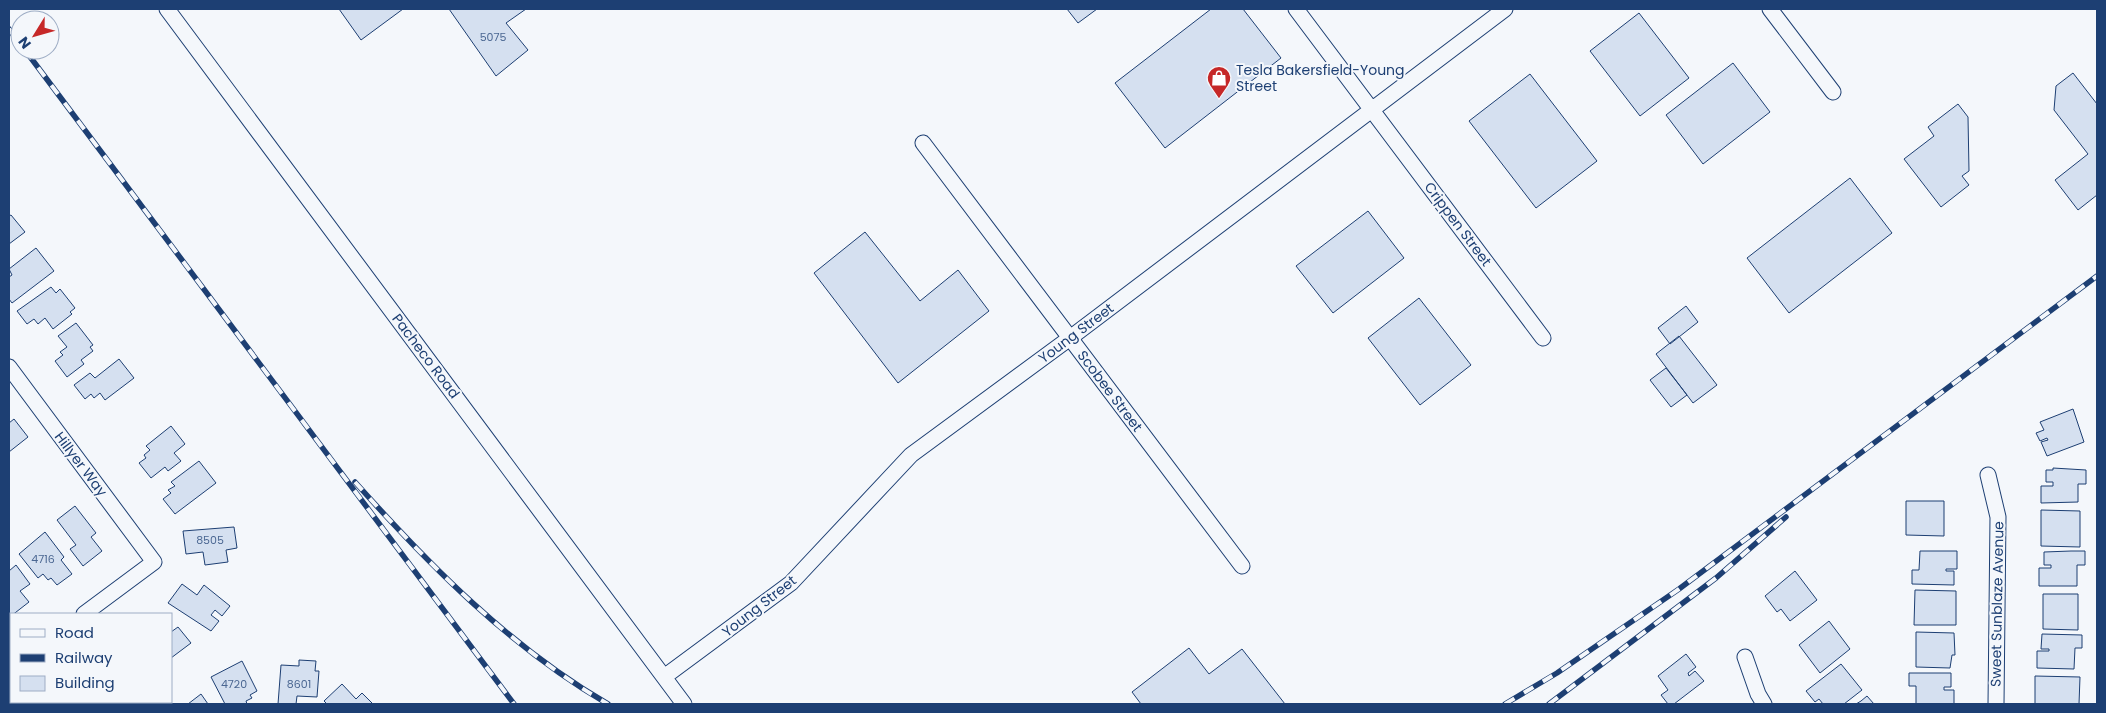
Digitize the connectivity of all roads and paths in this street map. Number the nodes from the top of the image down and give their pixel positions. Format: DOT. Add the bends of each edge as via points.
graph roads {
  1 [pos="167,9"];
  2 [pos="1296,9"];
  3 [pos="1505,9"];
  4 [pos="1770,9"];
  5 [pos="1833,92"];
  6 [pos="1373,110"];
  7 [pos="923,143"];
  8 [pos="1070,338"];
  9 [pos="1543,338"];
  10 [pos="9,367"];
  11 [pos="1988,475"];
  12 [pos="1242,566"];
  13 [pos="85,613"];
  14 [pos="1745,657"];
  15 [pos="664,677"];
  16 [pos="684,704"];
  17 [pos="1764,704"];
  18 [pos="1996,704"];
  1 -- 15 [label="street, Pacheco Road"];
  2 -- 6 [label="street, Crippen Street"];
  3 -- 6 [label="street, Young Street"];
  4 -- 5 [label="street"];
  6 -- 8 [label="street, Young Street"];
  6 -- 9 [label="street, Crippen Street"];
  7 -- 8 [label="street, Scobee Street"];
  8 -- 12 [label="street, Scobee Street"];
  8 -- 15 [label="street, Young Street" via="911,455 791,583"];
  10 -- 13 [label="street, Hillyer Way" via="154,562"];
  11 -- 18 [label="street, Sweet Sunblaze Avenue" via="1998,516"];
  14 -- 17 [label="street"];
  15 -- 16 [label="street, Pacheco Road"];
}
